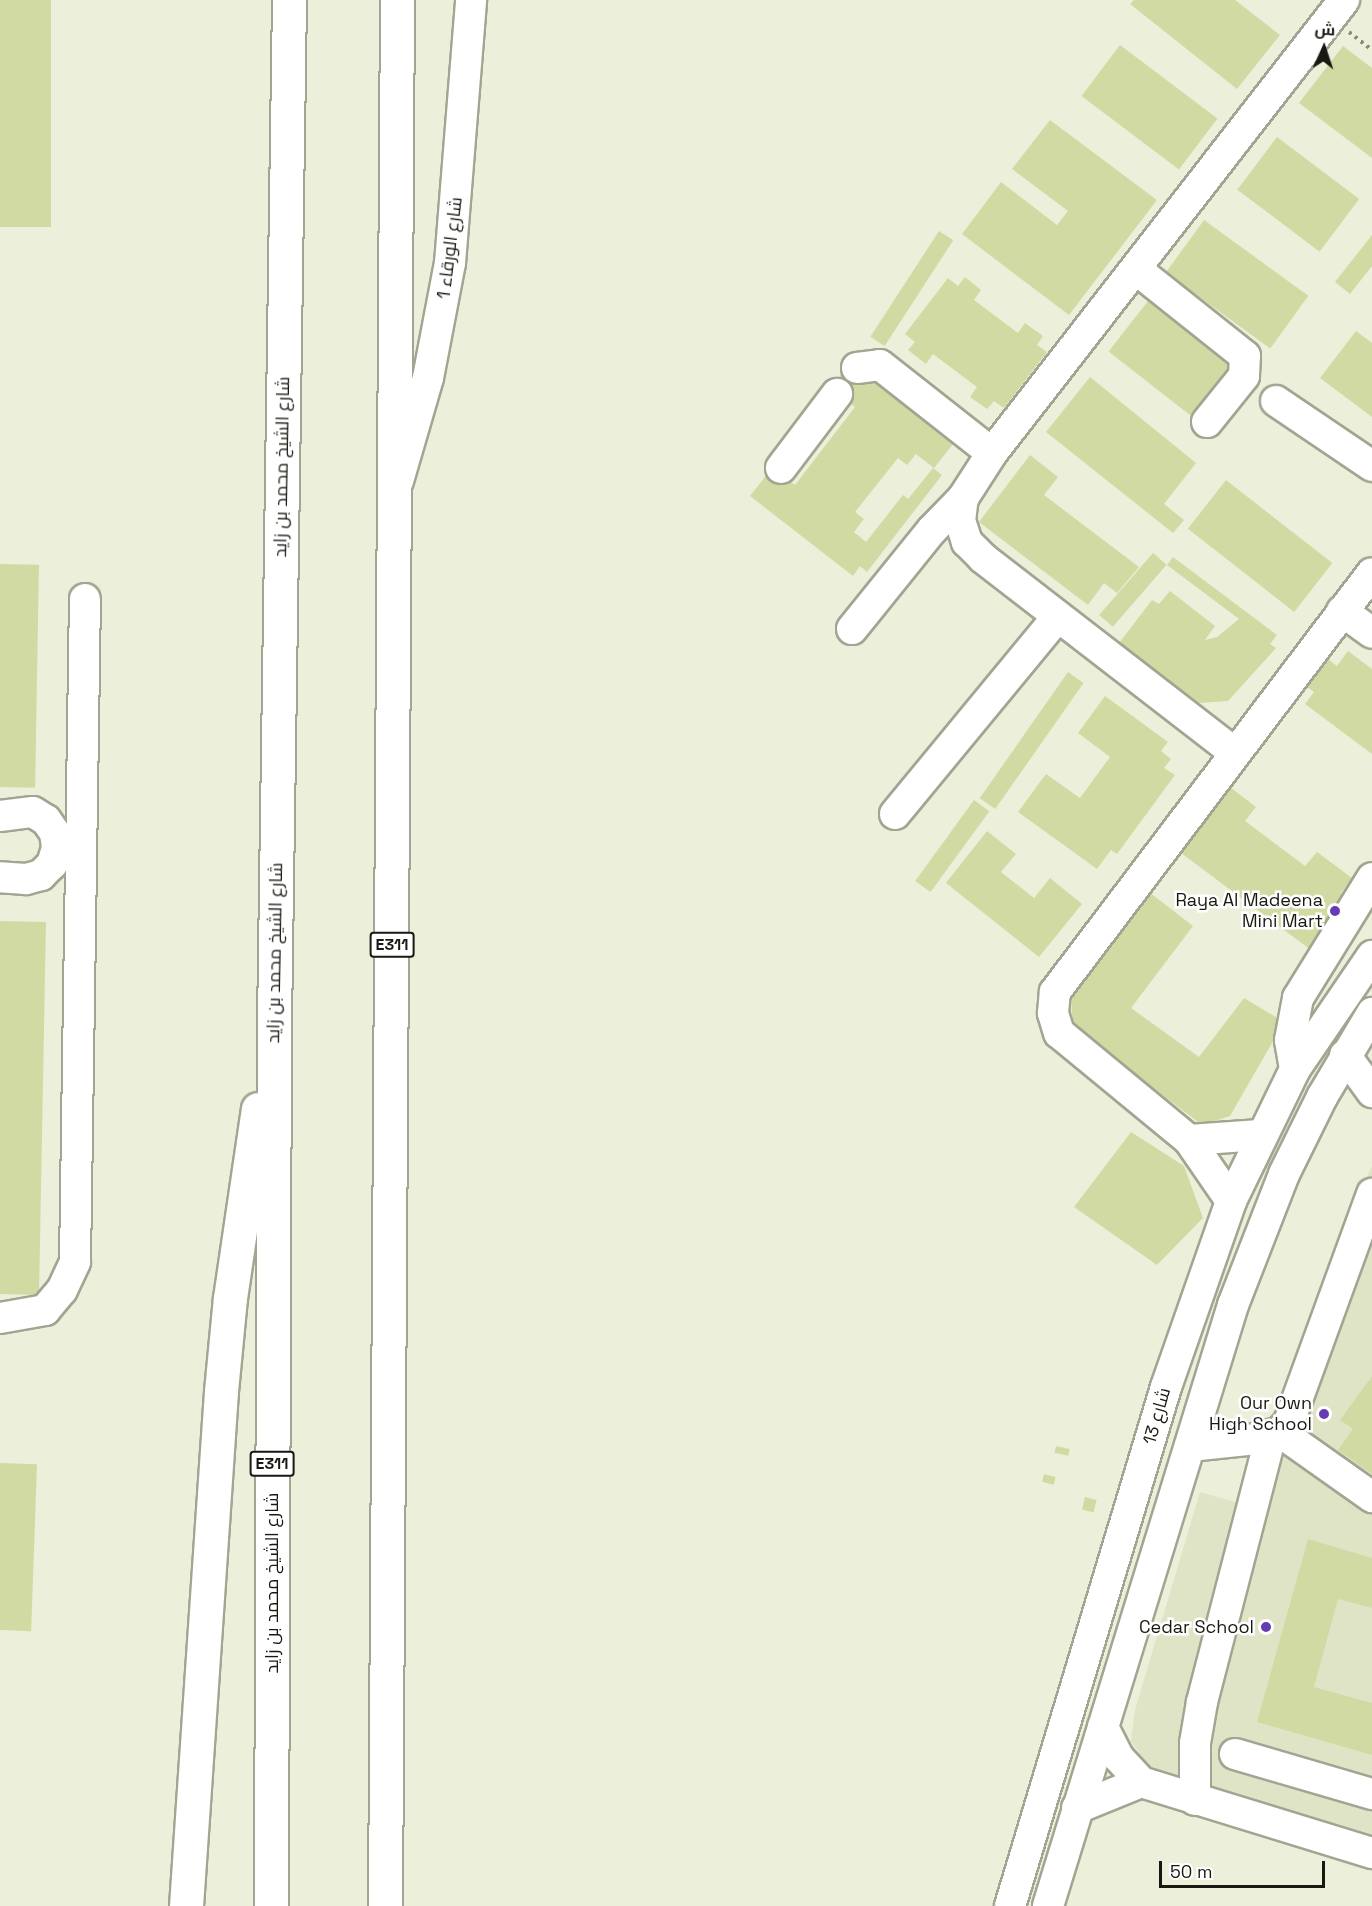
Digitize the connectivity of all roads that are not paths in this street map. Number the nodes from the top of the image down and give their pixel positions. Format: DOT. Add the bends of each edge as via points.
graph roads {
  1 [pos="289,0"];
  2 [pos="397,0"];
  3 [pos="471,0"];
  4 [pos="1344,0"];
  5 [pos="1137,270"];
  6 [pos="857,368"];
  7 [pos="837,394"];
  8 [pos="1276,401"];
  9 [pos="1207,422"];
  10 [pos="992,453"];
  11 [pos="1372,466"];
  12 [pos="781,468"];
  13 [pos="395,490"];
  14 [pos="963,498"];
  15 [pos="1372,573"];
  16 [pos="85,599"];
  17 [pos="1342,611"];
  18 [pos="1058,616"];
  19 [pos="852,629"];
  20 [pos="1372,633"];
  21 [pos="1235,753"];
  22 [pos="895,814"];
  23 [pos="0,816"];
  24 [pos="0,876"];
  25 [pos="1372,878"];
  26 [pos="1372,956"];
  27 [pos="1372,1013"];
  28 [pos="274,1022"];
  29 [pos="1345,1055"];
  30 [pos="1295,1069"];
  31 [pos="1372,1092"];
  32 [pos="1260,1135"];
  33 [pos="1189,1140"];
  34 [pos="1372,1194"];
  35 [pos="1232,1201"];
  36 [pos="0,1318"];
  37 [pos="1275,1433"];
  38 [pos="1190,1446"];
  39 [pos="1372,1497"];
  40 [pos="1103,1727"];
  41 [pos="1235,1754"];
  42 [pos="1141,1782"];
  43 [pos="1372,1794"];
  44 [pos="1195,1800"];
  45 [pos="1077,1808"];
  46 [pos="1372,1853"];
  47 [pos="387,1901"];
  48 [pos="186,1906"];
  49 [pos="271,1906"];
  50 [pos="1010,1906"];
  51 [pos="1048,1906"];
  1 -- 28 [label="highway, شارع الشيخ محمد بن زايد / E311"];
  2 -- 13 [label="highway, E311"];
  3 -- 13 [label="street, شارع الورقاء 1" via="450,263 428,378"];
  4 -- 5 [label="street"];
  5 -- 9 [label="street" via="1245,356 1244,376"];
  5 -- 10 [label="street"];
  6 -- 10 [label="street" via="880,365"];
  7 -- 12 [label="street"];
  8 -- 11 [label="street"];
  10 -- 14 [label="street"];
  13 -- 47 [label="highway, E311"];
  14 -- 18 [label="street" via="960,521 967,542"];
  14 -- 19 [label="street"];
  15 -- 17 [label="street"];
  16 -- 36 [label="street" via="75,1262 63,1290 45,1310"];
  17 -- 20 [label="street"];
  17 -- 21 [label="street"];
  18 -- 21 [label="street"];
  18 -- 22 [label="street"];
  21 -- 33 [label="street" via="1055,992 1053,1013 1059,1033"];
  23 -- 24 [label="street" via="33,812 46,820 55,833 57,848 52,864 41,875 26,879"];
  25 -- 30 [label="street" via="1298,998 1290,1040"];
  26 -- 30 [label="street, شارع 13"];
  27 -- 29 [label="street"];
  28 -- 48 [label="highway" via="229,1310"];
  28 -- 49 [label="highway, شارع الشيخ محمد بن زايد / E311"];
  29 -- 31 [label="street"];
  29 -- 38 [label="street" via="1308,1123 1258,1236"];
  30 -- 32 [label="street, شارع 13"];
  32 -- 33 [label="street"];
  32 -- 35 [label="street, شارع 13"];
  33 -- 35 [label="street"];
  34 -- 37 [label="street" via="1294,1408"];
  35 -- 50 [label="street, شارع 13" via="1166,1387"];
  37 -- 38 [label="street"];
  37 -- 39 [label="street"];
  37 -- 44 [label="street" via="1202,1702 1195,1743"];
  38 -- 40 [label="street"];
  40 -- 42 [label="street" via="1118,1757"];
  40 -- 45 [label="street"];
  41 -- 43 [label="street"];
  42 -- 44 [label="street"];
  42 -- 45 [label="street"];
  44 -- 46 [label="street"];
  45 -- 51 [label="street"];
}
